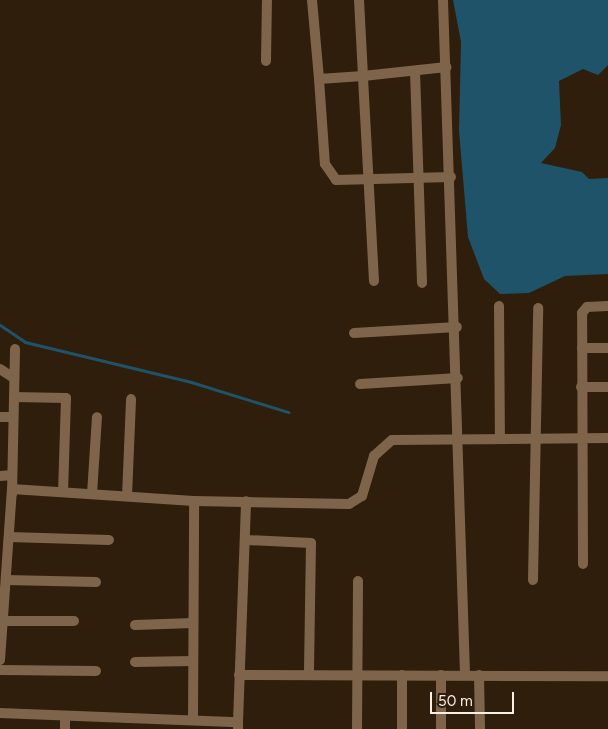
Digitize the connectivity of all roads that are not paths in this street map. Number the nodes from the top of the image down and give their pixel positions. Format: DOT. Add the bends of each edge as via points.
graph roads {
  1 [pos="267,0"];
  2 [pos="312,0"];
  3 [pos="359,0"];
  4 [pos="443,0"];
  5 [pos="266,61"];
  6 [pos="447,67"];
  7 [pos="415,71"];
  8 [pos="363,76"];
  9 [pos="319,79"];
  10 [pos="451,176"];
  11 [pos="418,177"];
  12 [pos="369,180"];
  13 [pos="374,281"];
  14 [pos="422,283"];
  15 [pos="499,306"];
  16 [pos="608,306"];
  17 [pos="538,308"];
  18 [pos="457,327"];
  19 [pos="354,332"];
  20 [pos="582,348"];
  21 [pos="608,348"];
  22 [pos="15,350"];
  23 [pos="0,370"];
  24 [pos="14,378"];
  25 [pos="458,378"];
  26 [pos="360,384"];
  27 [pos="581,387"];
  28 [pos="608,387"];
  29 [pos="14,397"];
  30 [pos="131,399"];
  31 [pos="0,417"];
  32 [pos="13,417"];
  33 [pos="96,417"];
  34 [pos="461,438"];
  35 [pos="500,438"];
  36 [pos="535,438"];
  37 [pos="581,438"];
  38 [pos="608,438"];
  39 [pos="0,476"];
  40 [pos="12,476"];
  41 [pos="63,492"];
  42 [pos="92,494"];
  43 [pos="12,495"];
  44 [pos="127,496"];
  45 [pos="194,501"];
  46 [pos="246,501"];
  47 [pos="8,537"];
  48 [pos="108,540"];
  49 [pos="246,540"];
  50 [pos="4,550"];
  51 [pos="583,564"];
  52 [pos="6,580"];
  53 [pos="533,580"];
  54 [pos="358,581"];
  55 [pos="96,582"];
  56 [pos="3,621"];
  57 [pos="74,621"];
  58 [pos="193,623"];
  59 [pos="134,625"];
  60 [pos="0,660"];
  61 [pos="193,661"];
  62 [pos="135,662"];
  63 [pos="0,670"];
  64 [pos="96,672"];
  65 [pos="310,674"];
  66 [pos="239,675"];
  67 [pos="356,675"];
  68 [pos="402,675"];
  69 [pos="440,675"];
  70 [pos="465,675"];
  71 [pos="479,675"];
  72 [pos="608,676"];
  73 [pos="0,713"];
  74 [pos="65,716"];
  75 [pos="193,720"];
  76 [pos="108,724"];
  77 [pos="238,726"];
  78 [pos="65,729"];
  79 [pos="357,729"];
  80 [pos="402,729"];
  81 [pos="441,729"];
  82 [pos="480,729"];
  1 -- 5 [label="street"];
  2 -- 9 [label="street"];
  3 -- 8 [label="street"];
  4 -- 6 [label="street"];
  6 -- 7 [label="street"];
  6 -- 10 [label="street"];
  7 -- 8 [label="street"];
  7 -- 11 [label="street"];
  8 -- 9 [label="street"];
  8 -- 12 [label="street"];
  9 -- 12 [label="street" via="328,170 341,182"];
  10 -- 11 [label="street"];
  10 -- 18 [label="street"];
  11 -- 12 [label="street"];
  11 -- 14 [label="street"];
  12 -- 13 [label="street"];
  15 -- 35 [label="street"];
  16 -- 20 [label="street" via="584,309"];
  17 -- 36 [label="street"];
  18 -- 19 [label="street"];
  18 -- 25 [label="street"];
  20 -- 21 [label="street"];
  20 -- 27 [label="street"];
  22 -- 24 [label="street"];
  23 -- 24 [label="street"];
  24 -- 29 [label="street"];
  25 -- 26 [label="street"];
  25 -- 34 [label="street"];
  27 -- 28 [label="street"];
  27 -- 37 [label="street"];
  29 -- 32 [label="street"];
  29 -- 41 [label="street" via="66,398"];
  30 -- 44 [label="street"];
  31 -- 32 [label="street"];
  32 -- 40 [label="street"];
  33 -- 42 [label="street"];
  34 -- 35 [label="street"];
  34 -- 46 [label="street" via="398,439 387,443 374,456 368,488 355,503"];
  34 -- 70 [label="street"];
  35 -- 36 [label="street"];
  36 -- 37 [label="street"];
  36 -- 53 [label="street"];
  37 -- 38 [label="street"];
  37 -- 51 [label="street"];
  39 -- 40 [label="street"];
  40 -- 43 [label="street"];
  41 -- 42 [label="street"];
  41 -- 43 [label="street" via="12,489"];
  42 -- 44 [label="street"];
  43 -- 47 [label="street"];
  44 -- 45 [label="street"];
  45 -- 46 [label="street"];
  45 -- 58 [label="street"];
  46 -- 49 [label="street"];
  47 -- 48 [label="street"];
  47 -- 50 [label="street"];
  49 -- 65 [label="street" via="311,543"];
  49 -- 66 [label="street"];
  50 -- 52 [label="street"];
  52 -- 55 [label="street"];
  52 -- 56 [label="street"];
  54 -- 67 [label="street"];
  56 -- 57 [label="street"];
  56 -- 60 [label="street"];
  58 -- 59 [label="street"];
  58 -- 61 [label="street"];
  61 -- 62 [label="street"];
  61 -- 75 [label="street"];
  63 -- 64 [label="street"];
  65 -- 66 [label="street"];
  65 -- 67 [label="street"];
  66 -- 77 [label="street"];
  67 -- 68 [label="street"];
  67 -- 79 [label="street"];
  68 -- 69 [label="street"];
  68 -- 80 [label="street"];
  69 -- 70 [label="street"];
  69 -- 81 [label="street"];
  70 -- 71 [label="street"];
  71 -- 72 [label="street"];
  71 -- 82 [label="street"];
  73 -- 74 [label="street"];
  74 -- 76 [label="street"];
  74 -- 78 [label="street"];
  75 -- 76 [label="street"];
  75 -- 77 [label="street"];
}
